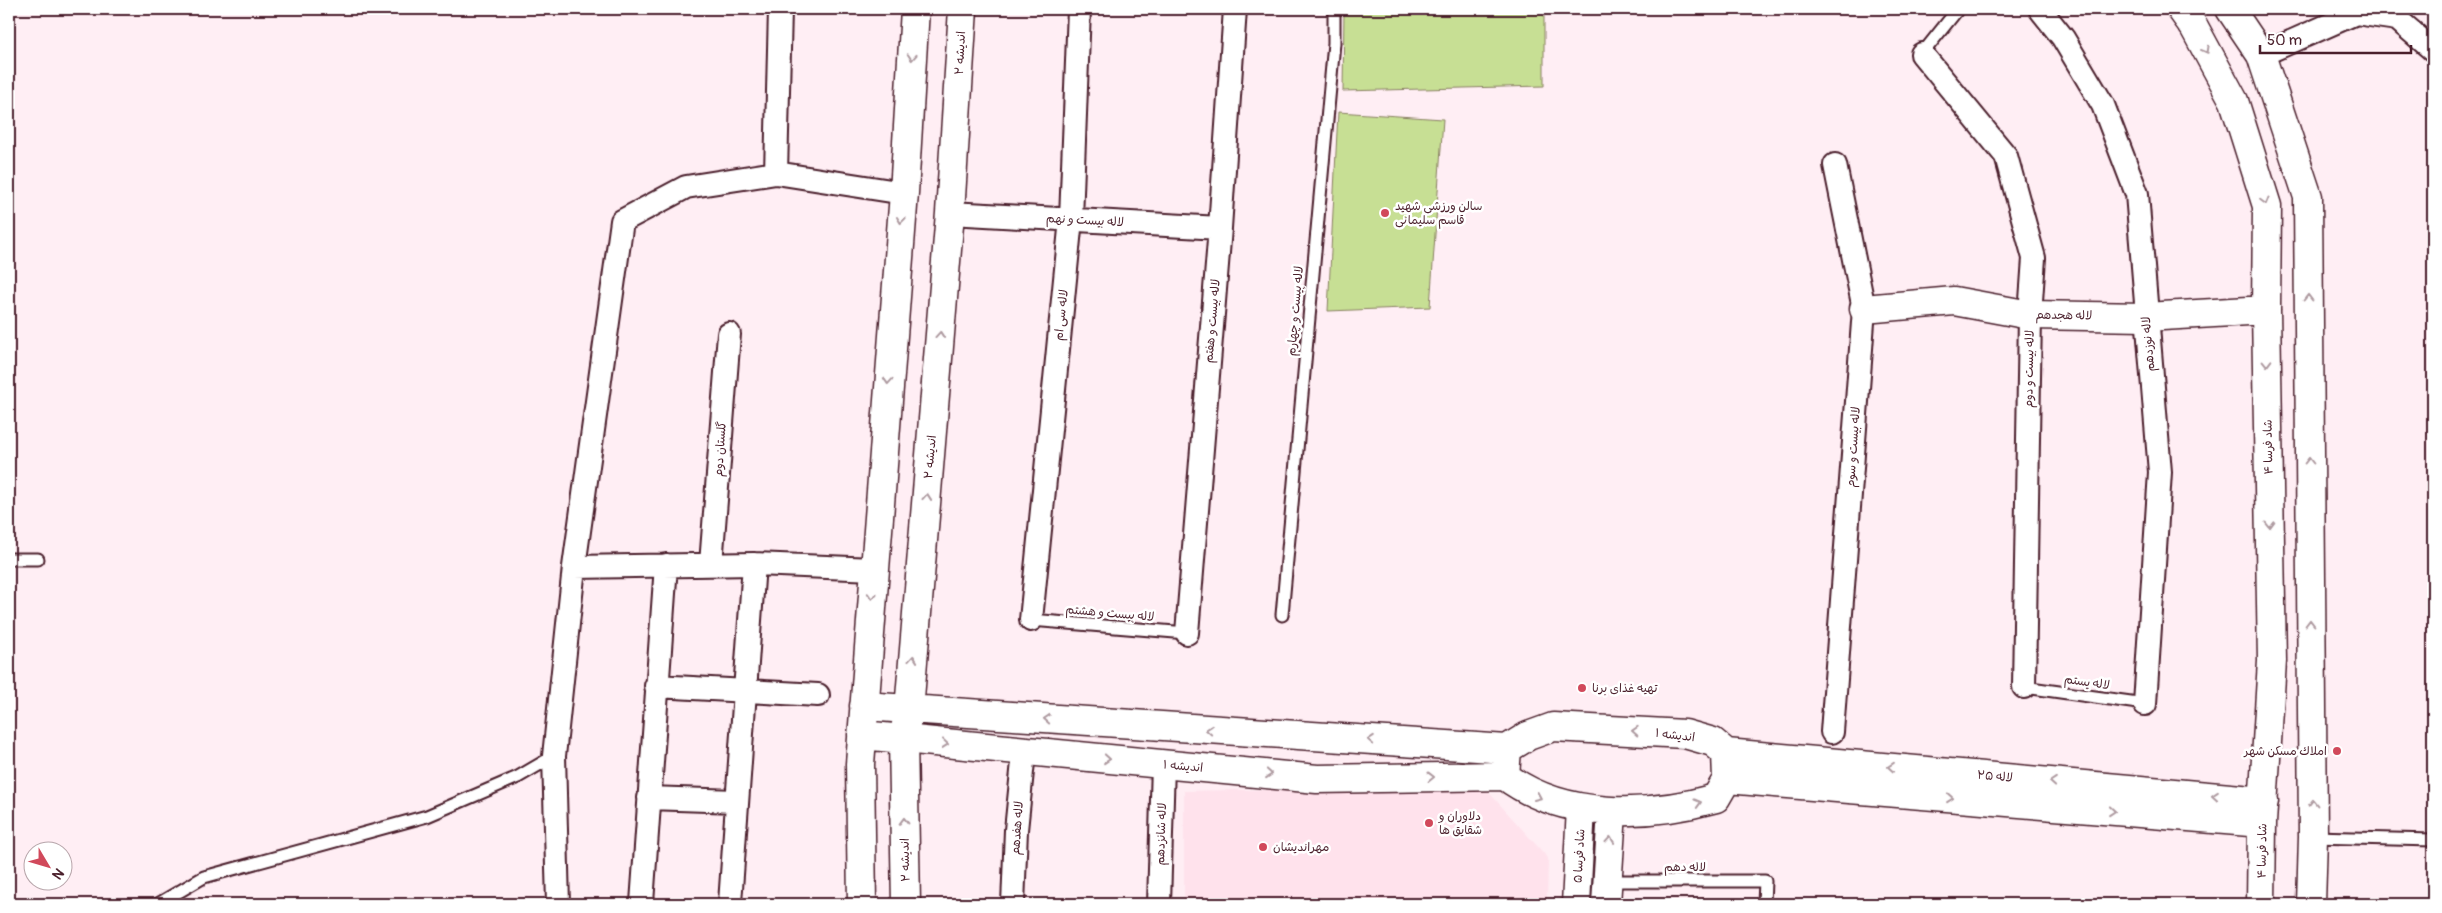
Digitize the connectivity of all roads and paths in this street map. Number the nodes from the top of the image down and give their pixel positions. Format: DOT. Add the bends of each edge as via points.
graph roads {
  1 [pos="780,9"];
  2 [pos="915,9"];
  3 [pos="963,9"];
  4 [pos="1079,9"];
  5 [pos="1235,9"];
  6 [pos="1334,9"];
  7 [pos="1958,9"];
  8 [pos="2040,9"];
  9 [pos="2180,9"];
  10 [pos="2230,9"];
  11 [pos="2433,50"];
  12 [pos="1922,54"];
  13 [pos="2261,55"];
  14 [pos="1835,165"];
  15 [pos="776,172"];
  16 [pos="904,193"];
  17 [pos="950,213"];
  18 [pos="1070,219"];
  19 [pos="1220,228"];
  20 [pos="1864,309"];
  21 [pos="2266,310"];
  22 [pos="2030,315"];
  23 [pos="2145,317"];
  24 [pos="729,334"];
  25 [pos="9,559"];
  26 [pos="38,559"];
  27 [pos="711,564"];
  28 [pos="754,564"];
  29 [pos="666,565"];
  30 [pos="574,567"];
  31 [pos="874,569"];
  32 [pos="1282,615"];
  33 [pos="1030,620"];
  34 [pos="1187,633"];
  35 [pos="2272,661"];
  36 [pos="2310,662"];
  37 [pos="656,686"];
  38 [pos="2024,687"];
  39 [pos="745,690"];
  40 [pos="818,695"];
  41 [pos="2145,704"];
  42 [pos="864,706"];
  43 [pos="909,710"];
  44 [pos="1832,732"];
  45 [pos="862,735"];
  46 [pos="903,739"];
  47 [pos="1507,749"];
  48 [pos="1024,752"];
  49 [pos="554,756"];
  50 [pos="1807,759"];
  51 [pos="1163,764"];
  52 [pos="1726,766"];
  53 [pos="1505,776"];
  54 [pos="1804,786"];
  55 [pos="650,798"];
  56 [pos="736,801"];
  57 [pos="1581,808"];
  58 [pos="1612,812"];
  59 [pos="2263,812"];
  60 [pos="2313,837"];
  61 [pos="2433,840"];
  62 [pos="1606,892"];
  63 [pos="642,903"];
  64 [pos="730,903"];
  65 [pos="158,904"];
  66 [pos="558,904"];
  67 [pos="862,904"];
  68 [pos="906,904"];
  69 [pos="1013,904"];
  70 [pos="1159,904"];
  71 [pos="1576,904"];
  72 [pos="1764,904"];
  73 [pos="2261,904"];
  74 [pos="2311,904"];
  1 -- 15 [label="street"];
  2 -- 16 [label="street, one-way"];
  3 -- 17 [label="street, اندیشه ۲"];
  4 -- 18 [label="street, لاله سی ام"];
  5 -- 19 [label="street, لاله بیست و هفتم"];
  6 -- 32 [label="lane, لاله بیست و چهارم" via="1334,44"];
  7 -- 12 [label="lane"];
  8 -- 23 [label="street, لاله نوزدهم" via="2063,38 2103,106 2137,194"];
  9 -- 21 [label="street, شاد فرسا ۴, one-way" via="2194,27 2234,101 2267,206"];
  10 -- 13 [label="street"];
  11 -- 13 [label="street" via="2397,19 2356,13"];
  12 -- 22 [label="street, لاله بیست و دوم" via="2006,156 2034,258"];
  36 -- 13 [label="street, one-way" via="2308,197"];
  14 -- 20 [label="street, لاله بیست و سوم"];
  15 -- 16 [label="street"];
  15 -- 30 [label="street" via="686,187 622,221"];
  16 -- 31 [label="street, one-way"];
  17 -- 18 [label="street, لاله بیست و نهم"];
  43 -- 17 [label="street, اندیشه ۲, one-way"];
  18 -- 19 [label="street, لاله بیست و نهم"];
  18 -- 33 [label="street, لاله سی ام"];
  19 -- 34 [label="street, لاله بیست و هفتم"];
  20 -- 22 [label="street, لاله هجدهم" via="1954,301"];
  20 -- 44 [label="street, لاله بیست و سوم"];
  21 -- 23 [label="street, لاله هجدهم"];
  21 -- 35 [label="street, شاد فرسا ۴, one-way"];
  22 -- 23 [label="street, لاله هجدهم"];
  22 -- 38 [label="street, لاله بیست و دوم"];
  23 -- 41 [label="street, لاله نوزدهم" via="2160,472"];
  24 -- 27 [label="street, گلستان دوم"];
  25 -- 26 [label="lane"];
  27 -- 28 [label="street"];
  27 -- 29 [label="street"];
  28 -- 31 [label="street"];
  28 -- 39 [label="street"];
  29 -- 30 [label="street"];
  29 -- 37 [label="street"];
  30 -- 49 [label="street"];
  31 -- 42 [label="street, one-way"];
  33 -- 34 [label="lane, لاله بیست و هشتم"];
  35 -- 36 [label="street"];
  35 -- 59 [label="street, شاد فرسا ۴"];
  60 -- 36 [label="street, one-way"];
  37 -- 39 [label="street"];
  37 -- 55 [label="street"];
  38 -- 41 [label="lane, لاله یستم"];
  39 -- 40 [label="street"];
  39 -- 56 [label="street"];
  42 -- 43 [label="street"];
  42 -- 45 [label="street"];
  43 -- 46 [label="street, اندیشه ۲"];
  47 -- 43 [label="street, one-way"];
  45 -- 46 [label="street, اندیشه ۱"];
  45 -- 67 [label="street"];
  46 -- 48 [label="street, اندیشه ۱, one-way"];
  68 -- 46 [label="street, اندیشه ۲, one-way"];
  52 -- 47 [label="street, اندیشه ۱, one-way" via="1713,742 1685,734 1553,727 1528,736"];
  47 -- 53 [label="street"];
  48 -- 51 [label="street, اندیشه ۱, one-way"];
  48 -- 69 [label="street, لاله هفدهم"];
  49 -- 65 [label="lane" via="518,777 427,816 204,877"];
  49 -- 66 [label="street"];
  50 -- 52 [label="street, لاله ۲۵"];
  50 -- 54 [label="street" via="1798,771"];
  59 -- 50 [label="street, لاله ۲۵, one-way"];
  51 -- 53 [label="street, اندیشه ۱, one-way" via="1317,779"];
  51 -- 70 [label="street, لاله شانزدهم"];
  52 -- 54 [label="street, لاله ۲۵"];
  58 -- 52 [label="street, one-way" via="1684,808 1716,798"];
  53 -- 57 [label="street, one-way" via="1525,791 1548,801"];
  54 -- 59 [label="street, لاله ۲۵, one-way"];
  55 -- 56 [label="street"];
  55 -- 63 [label="street"];
  56 -- 64 [label="street"];
  57 -- 58 [label="street"];
  57 -- 71 [label="street, شاد فرسا ۵"];
  62 -- 58 [label="street, one-way"];
  59 -- 73 [label="street, شاد فرسا ۴"];
  60 -- 61 [label="lane"];
  60 -- 74 [label="street"];
  62 -- 72 [label="lane, لاله دهم" via="1765,880"];
}
